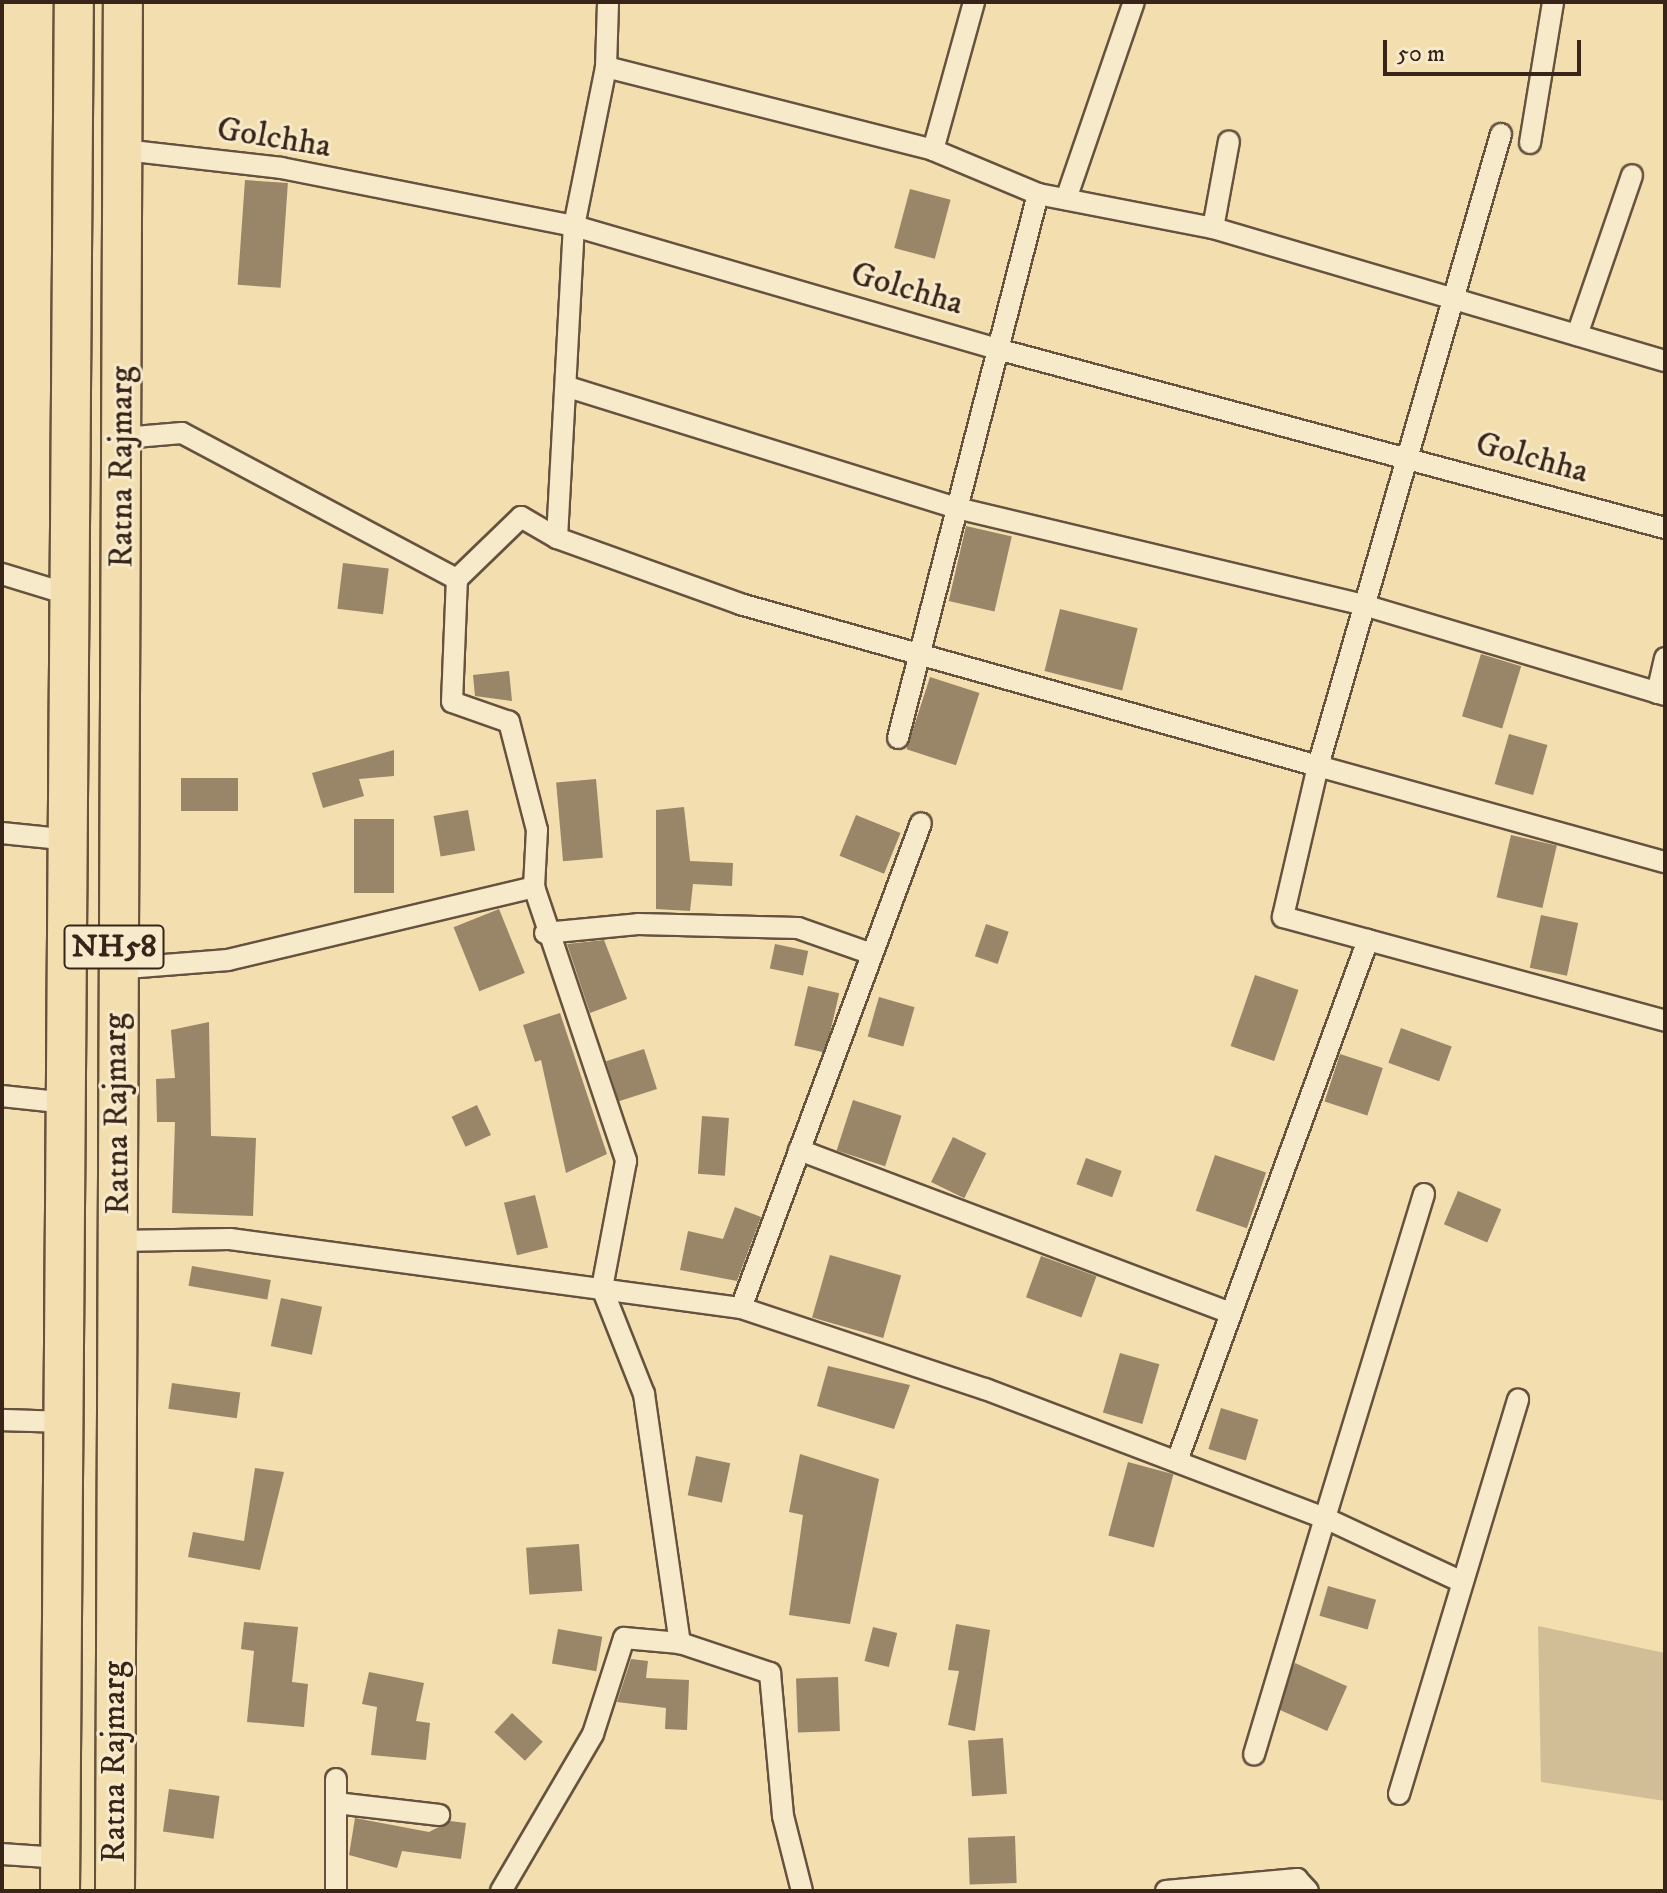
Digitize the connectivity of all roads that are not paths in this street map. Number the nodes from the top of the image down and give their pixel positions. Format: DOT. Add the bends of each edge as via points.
graph roads {
  1 [pos="74,2"];
  2 [pos="123,2"];
  3 [pos="608,2"];
  4 [pos="974,2"];
  5 [pos="1134,2"];
  6 [pos="1553,2"];
  7 [pos="606,67"];
  8 [pos="1501,134"];
  9 [pos="1229,141"];
  10 [pos="1530,143"];
  11 [pos="124,150"];
  12 [pos="933,150"];
  13 [pos="1632,175"];
  14 [pos="1038,194"];
  15 [pos="1066,199"];
  16 [pos="574,226"];
  17 [pos="1213,228"];
  18 [pos="1454,300"];
  19 [pos="1577,335"];
  20 [pos="997,349"];
  21 [pos="1665,361"];
  22 [pos="568,387"];
  23 [pos="123,438"];
  24 [pos="1404,456"];
  25 [pos="957,508"];
  26 [pos="1665,528"];
  27 [pos="557,538"];
  28 [pos="2,574"];
  29 [pos="457,579"];
  30 [pos="74,596"];
  31 [pos="1367,606"];
  32 [pos="915,656"];
  33 [pos="1665,658"];
  34 [pos="1661,694"];
  35 [pos="898,738"];
  36 [pos="1318,766"];
  37 [pos="921,823"];
  38 [pos="2,833"];
  39 [pos="71,840"];
  40 [pos="1665,862"];
  41 [pos="534,887"];
  42 [pos="545,933"];
  43 [pos="1368,940"];
  44 [pos="872,954"];
  45 [pos="114,969"];
  46 [pos="1665,1021"];
  47 [pos="2,1096"];
  48 [pos="67,1103"];
  49 [pos="799,1150"];
  50 [pos="1424,1194"];
  51 [pos="118,1241"];
  52 [pos="602,1288"];
  53 [pos="741,1308"];
  54 [pos="1227,1312"];
  55 [pos="1518,1400"];
  56 [pos="2,1420"];
  57 [pos="64,1422"];
  58 [pos="1177,1461"];
  59 [pos="1325,1518"];
  60 [pos="1462,1582"];
  61 [pos="680,1643"];
  62 [pos="1254,1755"];
  63 [pos="336,1779"];
  64 [pos="1399,1794"];
  65 [pos="336,1803"];
  66 [pos="439,1815"];
  67 [pos="2,1854"];
  68 [pos="60,1874"];
  69 [pos="115,1891"];
  70 [pos="336,1891"];
  71 [pos="501,1891"];
  72 [pos="802,1891"];
  73 [pos="1166,1891"];
  74 [pos="1308,1891"];
  1 -- 30 [label="highway, Ratna Rajmarg / NH58"];
  2 -- 11 [label="highway, Ratna Rajmarg / NH58"];
  3 -- 7 [label="street"];
  4 -- 12 [label="street"];
  5 -- 15 [label="street"];
  6 -- 10 [label="street"];
  7 -- 12 [label="street"];
  7 -- 16 [label="street"];
  8 -- 18 [label="street"];
  9 -- 17 [label="street"];
  11 -- 16 [label="street, Golchha" via="281,168"];
  11 -- 23 [label="highway, Ratna Rajmarg / NH58"];
  12 -- 14 [label="street"];
  13 -- 19 [label="street"];
  14 -- 15 [label="street"];
  14 -- 20 [label="street"];
  15 -- 17 [label="street"];
  16 -- 20 [label="street, Golchha"];
  16 -- 22 [label="street"];
  17 -- 18 [label="street"];
  18 -- 19 [label="street"];
  18 -- 24 [label="street"];
  19 -- 21 [label="street"];
  20 -- 24 [label="street, Golchha"];
  20 -- 25 [label="street"];
  22 -- 25 [label="street"];
  22 -- 27 [label="street"];
  23 -- 29 [label="street" via="182,433"];
  23 -- 45 [label="highway, Ratna Rajmarg / NH58"];
  24 -- 26 [label="street, Golchha"];
  24 -- 31 [label="street"];
  25 -- 31 [label="street"];
  25 -- 32 [label="street"];
  27 -- 29 [label="street" via="521,517"];
  27 -- 32 [label="street"];
  28 -- 30 [label="street"];
  29 -- 41 [label="street" via="452,702 509,722 537,830"];
  30 -- 39 [label="highway, Ratna Rajmarg / NH58"];
  31 -- 34 [label="street"];
  31 -- 36 [label="street"];
  32 -- 35 [label="street"];
  32 -- 36 [label="street"];
  33 -- 34 [label="street"];
  36 -- 40 [label="street"];
  36 -- 43 [label="street" via="1283,917"];
  37 -- 44 [label="street"];
  38 -- 39 [label="street"];
  39 -- 48 [label="highway, Ratna Rajmarg / NH58"];
  41 -- 42 [label="street"];
  41 -- 45 [label="street" via="228,960"];
  42 -- 44 [label="street" via="638,924 798,928"];
  42 -- 52 [label="street" via="626,1161"];
  43 -- 46 [label="street"];
  43 -- 54 [label="street"];
  44 -- 49 [label="street"];
  45 -- 51 [label="highway, Ratna Rajmarg / NH58"];
  47 -- 48 [label="street"];
  48 -- 57 [label="highway, Ratna Rajmarg / NH58"];
  49 -- 53 [label="street"];
  49 -- 54 [label="street"];
  50 -- 59 [label="street"];
  51 -- 52 [label="street" via="230,1239"];
  51 -- 69 [label="highway, Ratna Rajmarg / NH58"];
  52 -- 53 [label="street"];
  52 -- 61 [label="street" via="644,1394"];
  53 -- 58 [label="street"];
  54 -- 58 [label="street" via="1216,1365"];
  55 -- 60 [label="street"];
  56 -- 57 [label="street"];
  57 -- 68 [label="highway, Ratna Rajmarg / NH58"];
  58 -- 59 [label="street"];
  59 -- 60 [label="street"];
  59 -- 62 [label="street"];
  60 -- 64 [label="street"];
  61 -- 71 [label="street" via="624,1638 593,1734"];
  61 -- 72 [label="street" via="770,1673 783,1816"];
  63 -- 65 [label="street"];
  65 -- 66 [label="street"];
  65 -- 70 [label="street"];
  67 -- 68 [label="street"];
  73 -- 74 [label="street" via="1297,1879"];
}
